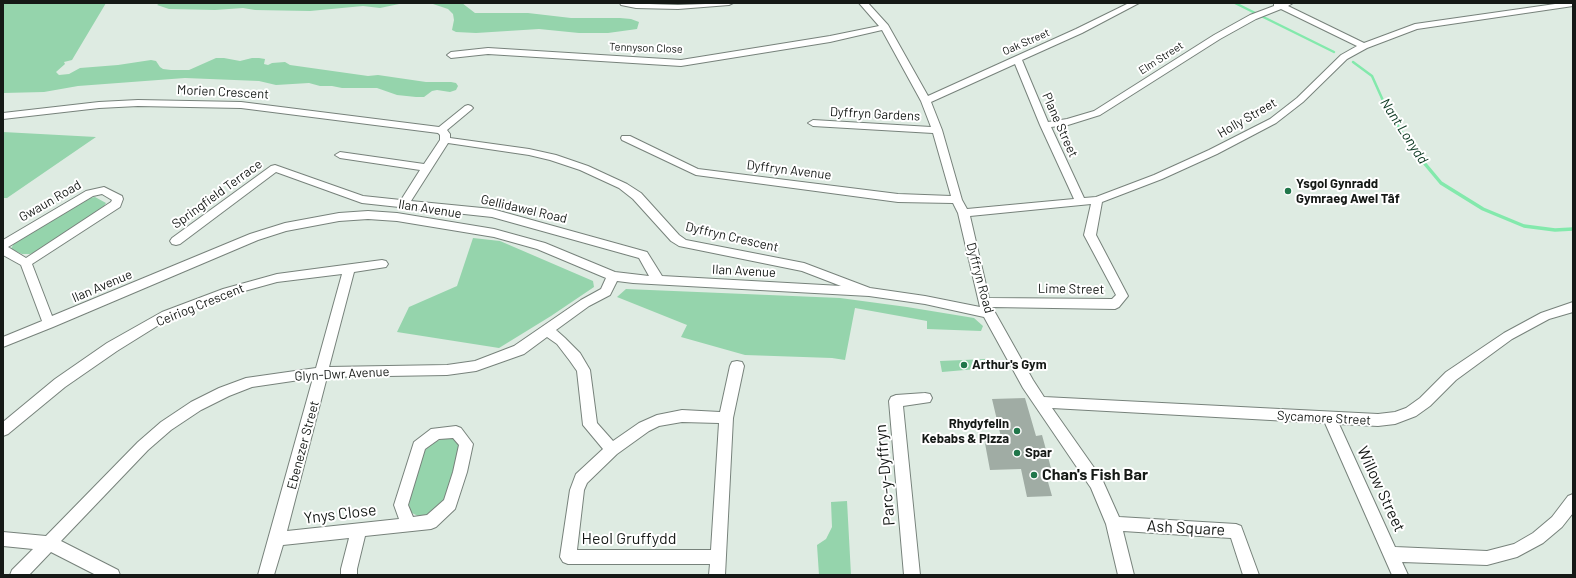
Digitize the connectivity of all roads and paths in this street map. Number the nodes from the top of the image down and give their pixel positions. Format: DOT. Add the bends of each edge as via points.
graph roads {
  1 [pos="624,3"];
  2 [pos="729,3"];
  3 [pos="863,3"];
  4 [pos="1135,3"];
  5 [pos="1528,3"];
  6 [pos="1281,4"];
  7 [pos="1573,4"];
  8 [pos="1537,8"];
  9 [pos="885,27"];
  10 [pos="1364,46"];
  11 [pos="451,55"];
  12 [pos="1017,59"];
  13 [pos="926,101"];
  14 [pos="468,108"];
  15 [pos="3,116"];
  16 [pos="812,124"];
  17 [pos="1044,125"];
  18 [pos="937,130"];
  19 [pos="443,135"];
  20 [pos="626,138"];
  21 [pos="340,155"];
  22 [pos="275,168"];
  23 [pos="426,168"];
  24 [pos="956,200"];
  25 [pos="1080,200"];
  26 [pos="1097,200"];
  27 [pos="404,203"];
  28 [pos="964,213"];
  29 [pos="176,241"];
  30 [pos="3,245"];
  31 [pos="3,250"];
  32 [pos="26,263"];
  33 [pos="382,264"];
  34 [pos="350,268"];
  35 [pos="613,276"];
  36 [pos="658,280"];
  37 [pos="868,292"];
  38 [pos="986,307"];
  39 [pos="1570,310"];
  40 [pos="49,324"];
  41 [pos="547,330"];
  42 [pos="3,342"];
  43 [pos="738,366"];
  44 [pos="322,372"];
  45 [pos="925,398"];
  46 [pos="1042,402"];
  47 [pos="726,418"];
  48 [pos="1328,418"];
  49 [pos="3,430"];
  50 [pos="612,450"];
  51 [pos="1573,501"];
  52 [pos="408,524"];
  53 [pos="1114,524"];
  54 [pos="359,530"];
  55 [pos="3,539"];
  56 [pos="277,540"];
  57 [pos="49,543"];
  58 [pos="1391,554"];
  59 [pos="717,557"];
  60 [pos="18,575"];
  61 [pos="112,575"];
  62 [pos="266,575"];
  63 [pos="349,575"];
  64 [pos="717,575"];
  65 [pos="912,575"];
  66 [pos="1126,575"];
  67 [pos="1251,575"];
  68 [pos="1400,575"];
  1 -- 2 [label="street" via="636,6 678,7"];
  3 -- 9 [label="street, Dyffryn Road"];
  4 -- 12 [label="street, Oak Street" via="1079,32"];
  5 -- 8 [label="street"];
  6 -- 10 [label="street"];
  6 -- 17 [label="street, Elm Street" via="1217,37 1097,113 1068,122"];
  7 -- 8 [label="street, Holly Street"];
  8 -- 10 [label="street, Holly Street" via="1428,24"];
  9 -- 11 [label="street, Tennyson Close" via="681,63 488,51"];
  9 -- 13 [label="street, Dyffryn Road"];
  10 -- 26 [label="street, Holly Street" via="1344,57 1300,100 1273,121 1158,177"];
  12 -- 13 [label="street, Oak Street"];
  12 -- 17 [label="street, Plane Street"];
  13 -- 18 [label="street, Dyffryn Road"];
  14 -- 19 [label="street"];
  15 -- 19 [label="street, Morien Crescent" via="138,103 241,104"];
  16 -- 18 [label="street, Dyffryn Gardens"];
  17 -- 25 [label="street, Plane Street"];
  18 -- 24 [label="street, Dyffryn Road"];
  19 -- 23 [label="street"];
  19 -- 37 [label="street, Dyffryn Crescent" via="529,152 571,163 606,177 637,196 674,238 683,243 804,268"];
  20 -- 24 [label="street, Dyffryn Avenue" via="696,172 898,198"];
  21 -- 23 [label="street"];
  22 -- 27 [label="street, Gellidawel Road" via="362,199"];
  22 -- 29 [label="street, Springfield Terrace"];
  23 -- 27 [label="street"];
  24 -- 28 [label="street, Dyffryn Road"];
  25 -- 26 [label="street, Holly Street"];
  25 -- 28 [label="street, Holly Street"];
  26 -- 38 [label="street, Lime Street" via="1090,235 1122,296 1115,304"];
  27 -- 36 [label="street, Gellidawel Road" via="492,213 643,255"];
  28 -- 38 [label="street, Dyffryn Road"];
  30 -- 32 [label="street, Gwaun Road" via="90,193 104,190 118,199 116,204"];
  31 -- 32 [label="street"];
  32 -- 40 [label="street"];
  33 -- 34 [label="street, Ceiriog Crescent"];
  34 -- 44 [label="street, Ebenezer Street"];
  34 -- 49 [label="street, Ceiriog Crescent" via="277,278 227,292 166,315 112,347 60,383"];
  35 -- 36 [label="street, Ilan Avenue"];
  35 -- 40 [label="street, Ilan Avenue" via="541,246 494,234 397,217 340,217 285,226 254,237"];
  35 -- 41 [label="street, Glyn-Dwr Avenue" via="606,292 585,303"];
  36 -- 37 [label="street, Ilan Avenue"];
  37 -- 38 [label="street, Dyffryn Crescent"];
  38 -- 46 [label="street, Dyffryn Road" via="1028,384"];
  39 -- 48 [label="street, Sycamore Street" via="1546,316 1525,326 1483,352 1451,376 1411,412 1395,418 1378,420"];
  40 -- 42 [label="street, Ilan Avenue"];
  41 -- 44 [label="street, Glyn-Dwr Avenue" via="519,350 476,366 447,370"];
  41 -- 50 [label="street" via="561,341 583,370 590,424"];
  43 -- 47 [label="street"];
  44 -- 56 [label="street, Ebenezer Street"];
  44 -- 57 [label="street, Glyn-Dwr Avenue" via="251,382 196,406 166,426 143,446"];
  45 -- 65 [label="street, Parc-y-Dyffryn" via="896,401"];
  46 -- 48 [label="street, Sycamore Street"];
  46 -- 53 [label="street, Dyffryn Road" via="1097,484"];
  47 -- 50 [label="street, Heol Gruffydd" via="670,417 644,427"];
  47 -- 59 [label="street"];
  48 -- 58 [label="street, Willow Street"];
  50 -- 59 [label="street, Heol Gruffydd" via="582,479 577,490 568,557"];
  51 -- 58 [label="street" via="1543,534 1517,550 1487,558"];
  52 -- 52 [label="street, Ynys Close" via="401,505 419,446 436,433 456,432 466,444 450,504 431,522"];
  52 -- 54 [label="street, Ynys Close"];
  53 -- 66 [label="street, Dyffryn Road"];
  53 -- 67 [label="street, Ash Square" via="1236,531"];
  54 -- 56 [label="street, Ynys Close"];
  54 -- 63 [label="street"];
  55 -- 57 [label="street"];
  56 -- 62 [label="street, Ebenezer Street"];
  57 -- 60 [label="street, Glyn-Dwr Avenue"];
  57 -- 61 [label="street"];
  58 -- 68 [label="street, Willow Street"];
  59 -- 64 [label="street"];
}
